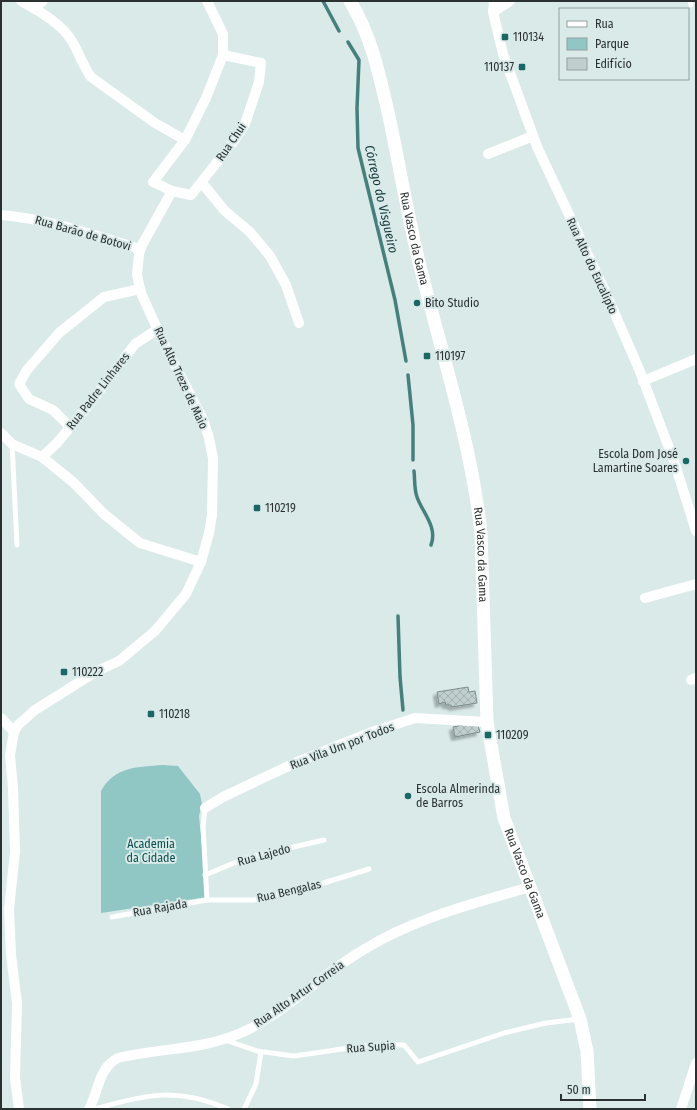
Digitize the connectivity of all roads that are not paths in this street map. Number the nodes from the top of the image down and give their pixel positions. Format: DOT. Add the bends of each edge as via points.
graph roads {
  1 [pos="21,1"];
  2 [pos="43,1"];
  3 [pos="207,1"];
  4 [pos="350,1"];
  5 [pos="494,1"];
  6 [pos="510,1"];
  7 [pos="34,8"];
  8 [pos="493,12"];
  9 [pos="223,55"];
  10 [pos="533,136"];
  11 [pos="185,140"];
  12 [pos="488,154"];
  13 [pos="202,184"];
  14 [pos="172,191"];
  15 [pos="1,214"];
  16 [pos="140,249"];
  17 [pos="140,289"];
  18 [pos="299,323"];
  19 [pos="158,329"];
  20 [pos="696,359"];
  21 [pos="643,381"];
  22 [pos="70,427"];
  23 [pos="1,433"];
  24 [pos="12,444"];
  25 [pos="42,457"];
  26 [pos="696,530"];
  27 [pos="17,545"];
  28 [pos="200,562"];
  29 [pos="696,584"];
  30 [pos="645,598"];
  31 [pos="1,718"];
  32 [pos="487,722"];
  33 [pos="14,732"];
  34 [pos="205,808"];
  35 [pos="324,840"];
  36 [pos="369,869"];
  37 [pos="205,875"];
  38 [pos="530,887"];
  39 [pos="207,900"];
  40 [pos="112,917"];
  41 [pos="580,1019"];
  42 [pos="222,1038"];
  43 [pos="260,1052"];
  44 [pos="696,1066"];
  45 [pos="19,1109"];
  46 [pos="89,1109"];
  47 [pos="95,1109"];
  48 [pos="228,1109"];
  49 [pos="244,1109"];
  50 [pos="590,1109"];
  51 [pos="681,1109"];
  1 -- 7 [label="street"];
  2 -- 7 [label="street"];
  3 -- 9 [label="street" via="223,34"];
  4 -- 32 [label="main road, Rua Vasco da Gama" via="366,30 379,70 419,262 442,346 478,505"];
  5 -- 8 [label="street, Rua Alto do Eucalipto"];
  6 -- 8 [label="street"];
  7 -- 11 [label="street" via="64,30 91,77 156,123"];
  8 -- 10 [label="street, Rua Alto do Eucalipto" via="503,54"];
  9 -- 11 [label="street" via="206,98"];
  9 -- 13 [label="street, Rua Chui" via="261,63 259,82 245,124"];
  10 -- 12 [label="street"];
  10 -- 21 [label="street, Rua Alto do Eucalipto" via="601,282"];
  11 -- 14 [label="street, Rua Chui" via="153,182"];
  13 -- 14 [label="street, Rua Chui" via="192,195"];
  13 -- 18 [label="street" via="270,256 286,285"];
  14 -- 16 [label="street, Rua Alto Treze de Maio"];
  15 -- 16 [label="street, Rua Barão de Botovi" via="50,222"];
  16 -- 17 [label="street, Rua Alto Treze de Maio" via="137,275"];
  17 -- 19 [label="street, Rua Alto Treze de Maio"];
  17 -- 22 [label="street" via="104,297 59,333 27,370 19,384 29,399 53,410"];
  19 -- 22 [label="street, Rua Padre Linhares" via="135,344"];
  19 -- 28 [label="street, Rua Alto Treze de Maio" via="209,438 213,464 212,515"];
  20 -- 21 [label="street"];
  21 -- 26 [label="street, Rua Alto do Eucalipto" via="674,461"];
  22 -- 25 [label="street, Rua Padre Linhares"];
  23 -- 24 [label="street"];
  24 -- 25 [label="street"];
  24 -- 27 [label="lane"];
  25 -- 28 [label="street" via="74,482 104,514 140,543"];
  28 -- 33 [label="street, Rua Alto Treze de Maio" via="186,594 155,631 119,661 97,671 35,710"];
  29 -- 30 [label="street"];
  31 -- 33 [label="street"];
  32 -- 34 [label="street, Rua Vila Um por Todos" via="415,718 297,762"];
  32 -- 38 [label="main road, Rua Vasco da Gama" via="504,818"];
  33 -- 45 [label="street" via="10,755 15,852 9,909 17,1003 15,1078"];
  34 -- 37 [label="lane"];
  35 -- 37 [label="lane, Rua Lajedo" via="246,858"];
  36 -- 39 [label="lane, Rua Bengalas" via="301,890 254,900"];
  37 -- 39 [label="lane"];
  38 -- 41 [label="main road, Rua Vasco da Gama"];
  38 -- 42 [label="street, Rua Alto Artur Correia" via="464,905 401,928 361,951 268,1018 241,1033"];
  39 -- 40 [label="lane, Rua Rajada"];
  41 -- 43 [label="lane, Rua Supia" via="546,1023 504,1033 418,1062 404,1045 370,1045 294,1056"];
  41 -- 50 [label="main road, Rua Vasco da Gama" via="587,1052"];
  42 -- 43 [label="lane, Rua Supia"];
  42 -- 46 [label="street, Rua Alto Artur Correia" via="114,1060 105,1068"];
  43 -- 49 [label="lane" via="256,1084"];
  44 -- 51 [label="street"];
  47 -- 48 [label="lane" via="148,1096 173,1094 197,1098"];
}
